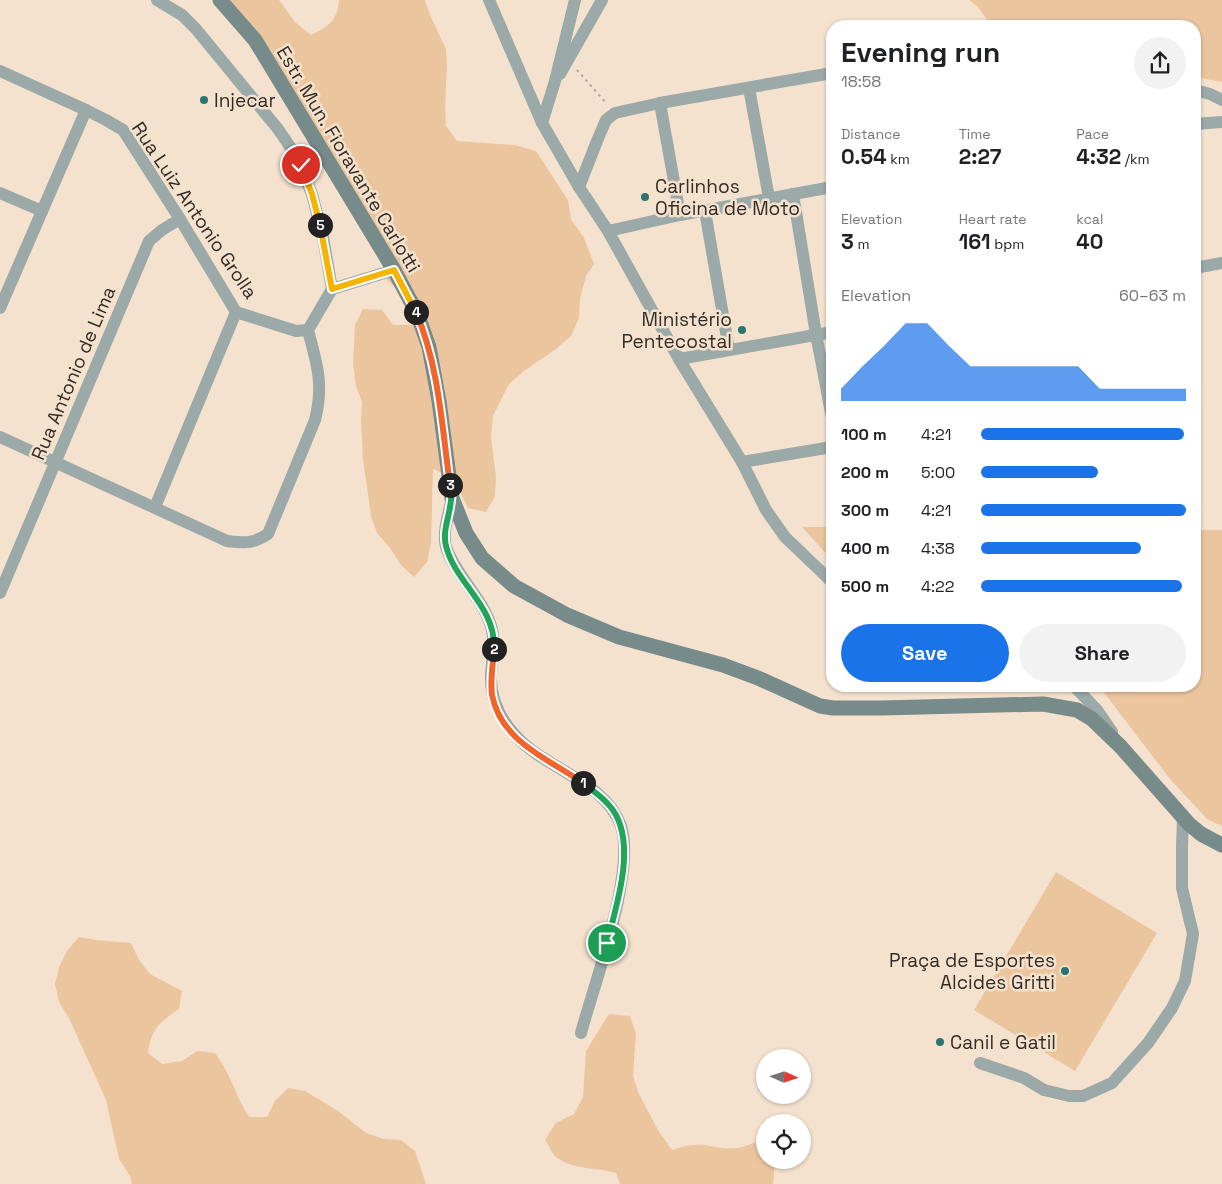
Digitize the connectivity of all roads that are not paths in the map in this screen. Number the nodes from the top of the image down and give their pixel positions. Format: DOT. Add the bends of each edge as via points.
graph roads {
  1 [pos="157,0"];
  2 [pos="220,0"];
  3 [pos="489,0"];
  4 [pos="575,0"];
  5 [pos="602,0"];
  6 [pos="0,71"];
  7 [pos="826,74"];
  8 [pos="556,81"];
  9 [pos="749,88"];
  10 [pos="1201,92"];
  11 [pos="1222,100"];
  12 [pos="660,103"];
  13 [pos="86,110"];
  14 [pos="1222,122"];
  15 [pos="542,124"];
  16 [pos="1201,124"];
  17 [pos="579,187"];
  18 [pos="826,188"];
  19 [pos="0,193"];
  20 [pos="793,194"];
  21 [pos="769,198"];
  22 [pos="42,211"];
  23 [pos="706,211"];
  24 [pos="680,215"];
  25 [pos="180,219"];
  26 [pos="608,231"];
  27 [pos="1222,264"];
  28 [pos="1201,267"];
  29 [pos="394,270"];
  30 [pos="332,289"];
  31 [pos="0,308"];
  32 [pos="236,312"];
  33 [pos="308,330"];
  34 [pos="826,333"];
  35 [pos="816,334"];
  36 [pos="729,350"];
  37 [pos="679,360"];
  38 [pos="826,386"];
  39 [pos="0,437"];
  40 [pos="826,447"];
  41 [pos="56,461"];
  42 [pos="742,462"];
  43 [pos="452,498"];
  44 [pos="155,507"];
  45 [pos="826,576"];
  46 [pos="0,593"];
  47 [pos="1080,692"];
  48 [pos="1121,747"];
  49 [pos="1184,818"];
  50 [pos="1222,845"];
  51 [pos="581,1033"];
  52 [pos="980,1063"];
  1 -- 30 [label="street" via="182,15 196,29 297,157 312,194"];
  2 -- 29 [label="street, Estr. Mun. Fioravante Carlotti" via="254,40"];
  3 -- 15 [label="street"];
  4 -- 8 [label="street"];
  5 -- 8 [label="street"];
  6 -- 13 [label="street, Rua Luiz Antonio Grolla"];
  7 -- 9 [label="street"];
  8 -- 15 [label="street"];
  9 -- 12 [label="street"];
  9 -- 21 [label="street"];
  10 -- 11 [label="street"];
  12 -- 17 [label="street" via="615,113 606,120"];
  12 -- 24 [label="street"];
  13 -- 22 [label="street"];
  13 -- 25 [label="street, Rua Luiz Antonio Grolla" via="123,130"];
  14 -- 16 [label="street"];
  15 -- 17 [label="street"];
  17 -- 26 [label="street"];
  18 -- 20 [label="street"];
  19 -- 22 [label="street"];
  20 -- 21 [label="street"];
  20 -- 35 [label="street"];
  21 -- 23 [label="street"];
  22 -- 31 [label="street"];
  23 -- 24 [label="street"];
  23 -- 36 [label="street"];
  24 -- 26 [label="street"];
  25 -- 32 [label="street, Rua Luiz Antonio Grolla"];
  25 -- 41 [label="street, Rua Antonio de Lima" via="149,240"];
  26 -- 37 [label="street"];
  27 -- 28 [label="street"];
  29 -- 30 [label="street"];
  29 -- 43 [label="street, Estr. Mun. Fioravante Carlotti" via="417,313 429,347"];
  30 -- 33 [label="street"];
  32 -- 33 [label="street, Rua Luiz Antonio Grolla" via="296,331"];
  32 -- 44 [label="street"];
  33 -- 44 [label="street" via="320,376 319,404 268,534 244,543 227,540"];
  34 -- 35 [label="street"];
  35 -- 36 [label="street"];
  35 -- 38 [label="street"];
  36 -- 37 [label="street"];
  37 -- 42 [label="street"];
  39 -- 41 [label="street"];
  40 -- 42 [label="street"];
  41 -- 44 [label="street"];
  41 -- 46 [label="street, Rua Antonio de Lima"];
  42 -- 45 [label="street" via="766,510 785,538"];
  43 -- 48 [label="street, Estr. Mun. Fioravante Carlotti" via="466,533 482,558 514,586 567,615 619,637 758,678 820,706 1063,706 1092,719"];
  43 -- 51 [label="street" via="446,546 491,626 494,641 492,695 497,711 530,750 608,803 621,827 624,857 618,898"];
  47 -- 48 [label="street"];
  48 -- 49 [label="street, Estr. Mun. Fioravante Carlotti"];
  49 -- 50 [label="street, Estr. Mun. Fioravante Carlotti" via="1201,834"];
  49 -- 52 [label="street" via="1182,888 1193,934 1185,981 1172,1008 1133,1060 1112,1083 1083,1096 1044,1090 1024,1078"];
}
